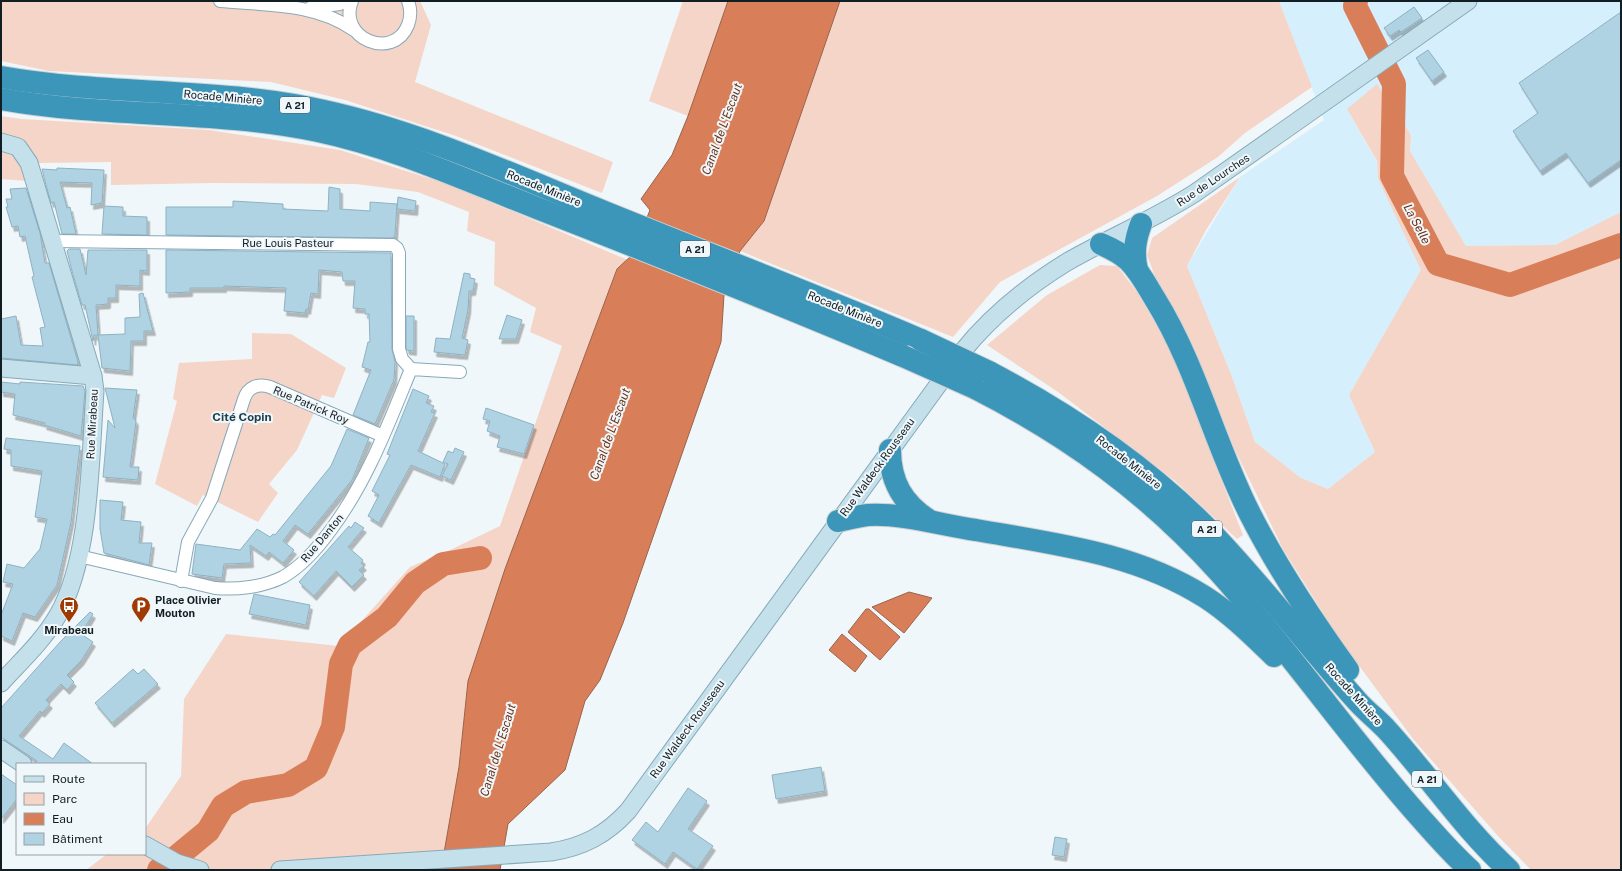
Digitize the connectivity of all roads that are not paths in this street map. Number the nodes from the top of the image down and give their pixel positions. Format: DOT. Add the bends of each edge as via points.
graph roads {
  1 [pos="220,1"];
  2 [pos="348,1"];
  3 [pos="352,1"];
  4 [pos="408,1"];
  5 [pos="1468,1"];
  6 [pos="303,8"];
  7 [pos="354,30"];
  8 [pos="1,77"];
  9 [pos="1,99"];
  10 [pos="1,142"];
  11 [pos="571,210"];
  12 [pos="1141,224"];
  13 [pos="53,241"];
  14 [pos="1101,244"];
  15 [pos="1137,270"];
  16 [pos="813,308"];
  17 [pos="959,355"];
  18 [pos="1,368"];
  19 [pos="411,369"];
  20 [pos="460,372"];
  21 [pos="93,376"];
  22 [pos="982,380"];
  23 [pos="383,436"];
  24 [pos="890,450"];
  25 [pos="838,521"];
  26 [pos="932,523"];
  27 [pos="79,556"];
  28 [pos="181,581"];
  29 [pos="1,682"];
  30 [pos="1386,730"];
  31 [pos="1357,742"];
  32 [pos="1,749"];
  33 [pos="22,763"];
  34 [pos="152,850"];
  35 [pos="193,868"];
  36 [pos="280,870"];
  37 [pos="1470,870"];
  38 [pos="1509,870"];
  1 -- 6 [label="street"];
  2 -- 6 [label="street" via="326,7"];
  3 -- 7 [label="street" via="350,17"];
  4 -- 7 [label="street" via="411,14 408,24 395,40 375,44 361,38"];
  5 -- 12 [label="street, Rue de Lourches" via="1195,193"];
  6 -- 7 [label="street" via="338,20"];
  8 -- 11 [label="highway, Rocade Minière / A 21" via="85,88 244,98 322,110 397,131"];
  9 -- 11 [label="highway, Rocade Minière / A 21" via="72,108 244,119 318,131 368,143"];
  10 -- 13 [label="street, Rue Mirabeau" via="18,147 26,157"];
  11 -- 16 [label="highway, Rocade Minière / A 21"];
  12 -- 14 [label="street, Rue de Lourches"];
  12 -- 15 [label="highway" via="1135,245"];
  13 -- 19 [label="street, Rue Louis Pasteur" via="393,245 398,250 399,349 402,359"];
  13 -- 21 [label="street, Rue Mirabeau"];
  14 -- 15 [label="highway" via="1124,256"];
  14 -- 17 [label="street, Rue de Lourches" via="1058,268 1025,291 985,326"];
  15 -- 30 [label="highway" via="1183,350 1227,465 1259,531 1299,599 1360,686"];
  16 -- 22 [label="highway, Rocade Minière / A 21, bridge" via="903,356"];
  16 -- 22 [label="highway, Rocade Minière / A 21, bridge" via="921,340"];
  17 -- 24 [label="street, Rue Waldeck Rousseau"];
  18 -- 21 [label="street"];
  19 -- 20 [label="street"];
  19 -- 23 [label="street, Rue Danton"];
  21 -- 27 [label="street, Rue Mirabeau" via="95,391 91,452"];
  22 -- 30 [label="highway, Rocade Minière / A 21" via="1035,397 1085,428 1174,497 1238,561 1359,703"];
  22 -- 31 [label="highway, Rocade Minière / A 21" via="1023,413 1112,472 1159,511 1241,597"];
  23 -- 28 [label="street, Rue Danton" via="364,480 346,510 315,550 290,572 274,581 232,589"];
  23 -- 28 [label="street, Rue Patrick Roy" via="270,387 259,385 249,390 212,498 188,542"];
  24 -- 25 [label="street, Rue Waldeck Rousseau"];
  24 -- 26 [label="highway" via="891,470 899,492 915,511"];
  25 -- 26 [label="highway" via="867,515 883,515"];
  25 -- 36 [label="street, Rue Waldeck Rousseau" via="621,819 605,833 582,845 530,854"];
  26 -- 31 [label="highway" via="1098,552 1150,569 1186,586 1239,624 1283,665"];
  27 -- 28 [label="street, Rue Danton"];
  27 -- 29 [label="street, Rue Mirabeau" via="66,598 52,624 28,655"];
  30 -- 38 [label="highway, Rocade Minière / A 21" via="1468,829"];
  31 -- 37 [label="highway, Rocade Minière / A 21" via="1410,806"];
  32 -- 33 [label="street"];
  34 -- 35 [label="street"];
}
